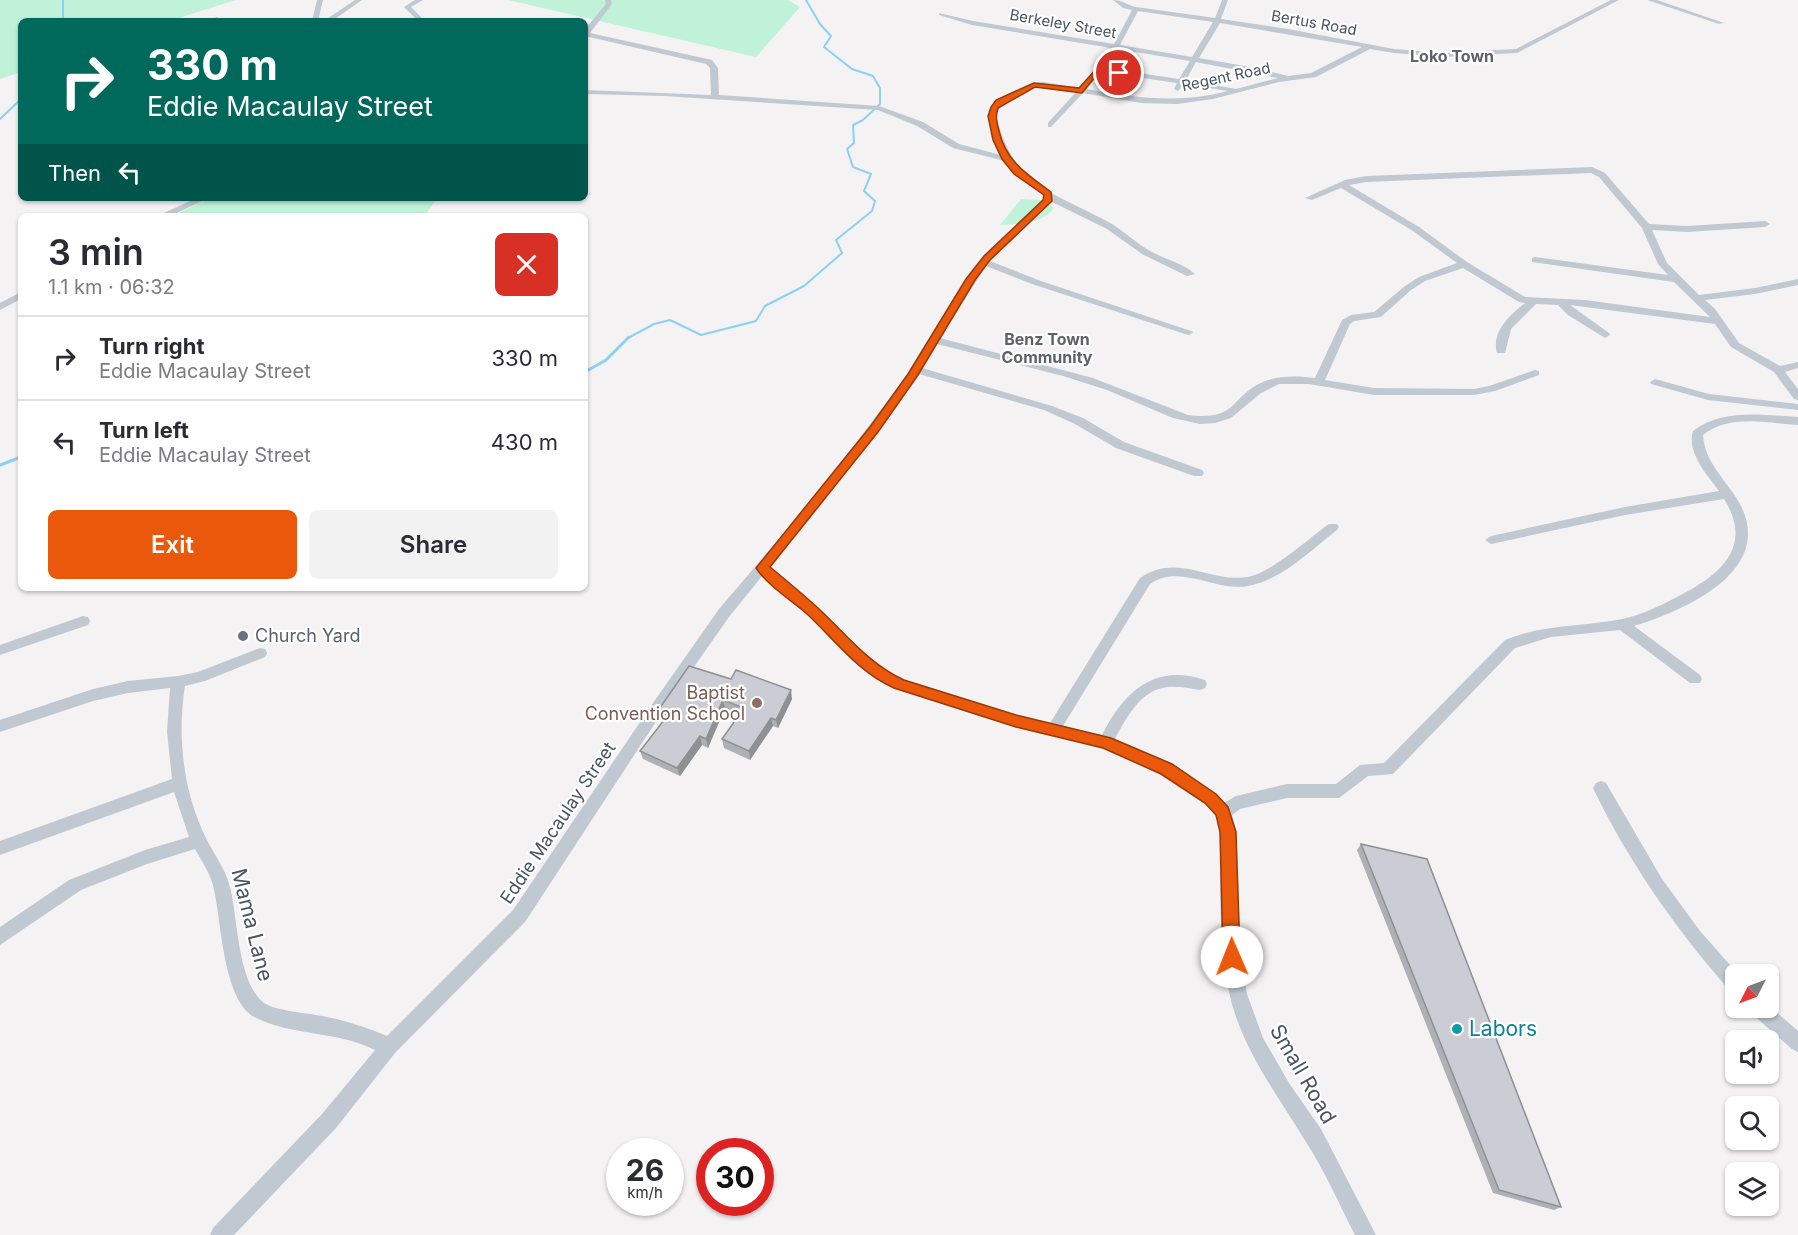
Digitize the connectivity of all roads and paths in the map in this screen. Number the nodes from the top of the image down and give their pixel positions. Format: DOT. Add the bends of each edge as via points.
graph roads {
  1 [pos="320,0"];
  2 [pos="359,0"];
  3 [pos="420,0"];
  4 [pos="608,0"];
  5 [pos="1116,0"];
  6 [pos="1225,0"];
  7 [pos="1616,0"];
  8 [pos="1650,0"];
  9 [pos="1136,9"];
  10 [pos="941,14"];
  11 [pos="316,18"];
  12 [pos="332,18"];
  13 [pos="419,18"];
  14 [pos="1219,21"];
  15 [pos="1721,23"];
  16 [pos="588,30"];
  17 [pos="588,35"];
  18 [pos="1116,47"];
  19 [pos="1367,47"];
  20 [pos="1193,61"];
  21 [pos="1098,69"];
  22 [pos="1286,78"];
  23 [pos="1181,82"];
  24 [pos="1240,90"];
  25 [pos="1082,91"];
  26 [pos="588,92"];
  27 [pos="715,99"];
  28 [pos="1173,102"];
  29 [pos="1051,125"];
  30 [pos="1006,159"];
  31 [pos="1343,184"];
  32 [pos="1049,197"];
  33 [pos="1309,198"];
  34 [pos="198,201"];
  35 [pos="169,213"];
  36 [pos="1765,224"];
  37 [pos="1646,227"];
  38 [pos="1535,260"];
  39 [pos="984,262"];
  40 [pos="1464,264"];
  41 [pos="1190,274"];
  42 [pos="1676,279"];
  43 [pos="1798,282"];
  44 [pos="18,297"];
  45 [pos="1698,298"];
  46 [pos="1532,302"];
  47 [pos="1561,302"];
  48 [pos="0,307"];
  49 [pos="1717,321"];
  50 [pos="1189,332"];
  51 [pos="1605,335"];
  52 [pos="935,340"];
  53 [pos="1501,351"];
  54 [pos="1798,365"];
  55 [pos="916,370"];
  56 [pos="1778,370"];
  57 [pos="1535,373"];
  58 [pos="1655,382"];
  59 [pos="1318,383"];
  60 [pos="1798,397"];
  61 [pos="1798,407"];
  62 [pos="1798,420"];
  63 [pos="1198,473"];
  64 [pos="1728,494"];
  65 [pos="1333,526"];
  66 [pos="1491,540"];
  67 [pos="763,568"];
  68 [pos="83,621"];
  69 [pos="1622,624"];
  70 [pos="0,650"];
  71 [pos="260,653"];
  72 [pos="1695,679"];
  73 [pos="178,682"];
  74 [pos="1200,684"];
  75 [pos="0,726"];
  76 [pos="1053,730"];
  77 [pos="1106,742"];
  78 [pos="180,783"];
  79 [pos="1602,788"];
  80 [pos="1222,812"];
  81 [pos="199,841"];
  82 [pos="0,848"];
  83 [pos="0,937"];
  84 [pos="1725,972"];
  85 [pos="1769,1018"];
  86 [pos="1798,1043"];
  87 [pos="389,1047"];
  88 [pos="220,1235"];
  89 [pos="1366,1235"];
  1 -- 11 [label="street"];
  2 -- 12 [label="street"];
  3 -- 13 [label="street" via="407,7"];
  4 -- 16 [label="street" via="609,4"];
  5 -- 9 [label="street, Bertus Road"];
  6 -- 14 [label="street"];
  7 -- 19 [label="street, Bertus Road" via="1516,51 1443,55"];
  8 -- 15 [label="street"];
  9 -- 14 [label="street, Bertus Road"];
  9 -- 18 [label="street"];
  10 -- 18 [label="street, Berkeley Street" via="972,23"];
  14 -- 19 [label="street, Bertus Road"];
  14 -- 20 [label="street"];
  17 -- 27 [label="street" via="709,62 714,68"];
  18 -- 20 [label="street, Berkeley Street"];
  18 -- 21 [label="street"];
  19 -- 22 [label="street, Regent Road" via="1313,75"];
  20 -- 22 [label="street, Berkeley Street"];
  20 -- 23 [label="street"];
  21 -- 23 [label="street"];
  21 -- 25 [label="street"];
  22 -- 24 [label="street, Regent Road"];
  23 -- 24 [label="street"];
  23 -- 28 [label="street"];
  24 -- 28 [label="street, Regent Road"];
  25 -- 28 [label="street, Regent Road"];
  25 -- 29 [label="street"];
  25 -- 30 [label="street" via="1034,85 999,102 992,116"];
  26 -- 27 [label="street"];
  27 -- 30 [label="street" via="879,108 920,124 956,146"];
  30 -- 32 [label="street"];
  31 -- 33 [label="street"];
  31 -- 37 [label="street" via="1366,179 1592,170 1602,175"];
  31 -- 40 [label="street"];
  32 -- 39 [label="street, Eddie Macaulay Street"];
  32 -- 41 [label="street"];
  34 -- 35 [label="street"];
  36 -- 37 [label="street" via="1687,229"];
  37 -- 42 [label="street" via="1659,256"];
  38 -- 42 [label="street"];
  39 -- 50 [label="street"];
  39 -- 52 [label="street, Eddie Macaulay Street"];
  40 -- 46 [label="street" via="1515,297"];
  40 -- 59 [label="street" via="1422,279 1377,315 1346,322"];
  42 -- 45 [label="street"];
  43 -- 45 [label="street"];
  44 -- 48 [label="street"];
  45 -- 49 [label="street"];
  46 -- 47 [label="street"];
  46 -- 53 [label="street" via="1509,321 1500,342"];
  47 -- 49 [label="street"];
  47 -- 51 [label="street"];
  49 -- 56 [label="street" via="1735,345"];
  52 -- 55 [label="street, Eddie Macaulay Street"];
  52 -- 59 [label="street" via="1096,383 1190,419 1226,418 1258,390 1278,381"];
  54 -- 56 [label="street"];
  55 -- 63 [label="street" via="1048,408 1120,445"];
  55 -- 67 [label="street, Eddie Macaulay Street"];
  56 -- 60 [label="street"];
  57 -- 59 [label="street" via="1474,392 1361,390"];
  58 -- 61 [label="street" via="1708,397"];
  62 -- 64 [label="street" via="1737,419 1702,428 1697,434 1700,452"];
  64 -- 66 [label="street" via="1624,511"];
  64 -- 69 [label="street" via="1742,529 1741,545 1728,569 1717,580 1658,612"];
  65 -- 76 [label="street" via="1267,574 1249,582 1227,582 1174,571 1152,574"];
  67 -- 76 [label="street" via="881,676"];
  67 -- 87 [label="street, Eddie Macaulay Street" via="724,613 658,707 519,916"];
  68 -- 70 [label="street"];
  69 -- 72 [label="street"];
  69 -- 80 [label="street" via="1536,634 1510,644 1388,769 1365,770 1339,791 1287,791 1236,803"];
  71 -- 73 [label="street"];
  73 -- 75 [label="street" via="93,695"];
  73 -- 78 [label="street, Mama Lane" via="173,728"];
  74 -- 77 [label="street" via="1157,683 1124,712"];
  76 -- 77 [label="street"];
  77 -- 80 [label="street" via="1167,769"];
  78 -- 81 [label="street, Mama Lane"];
  78 -- 82 [label="street"];
  79 -- 84 [label="street" via="1656,884"];
  80 -- 89 [label="street, Small Road" via="1228,832 1232,957 1238,994 1256,1043 1314,1136"];
  81 -- 83 [label="street" via="75,885"];
  81 -- 87 [label="street, Mama Lane" via="222,885 239,980 256,1008 357,1032"];
  85 -- 86 [label="street"];
  87 -- 88 [label="street, Eddie Macaulay Street" via="329,1121"];
}
